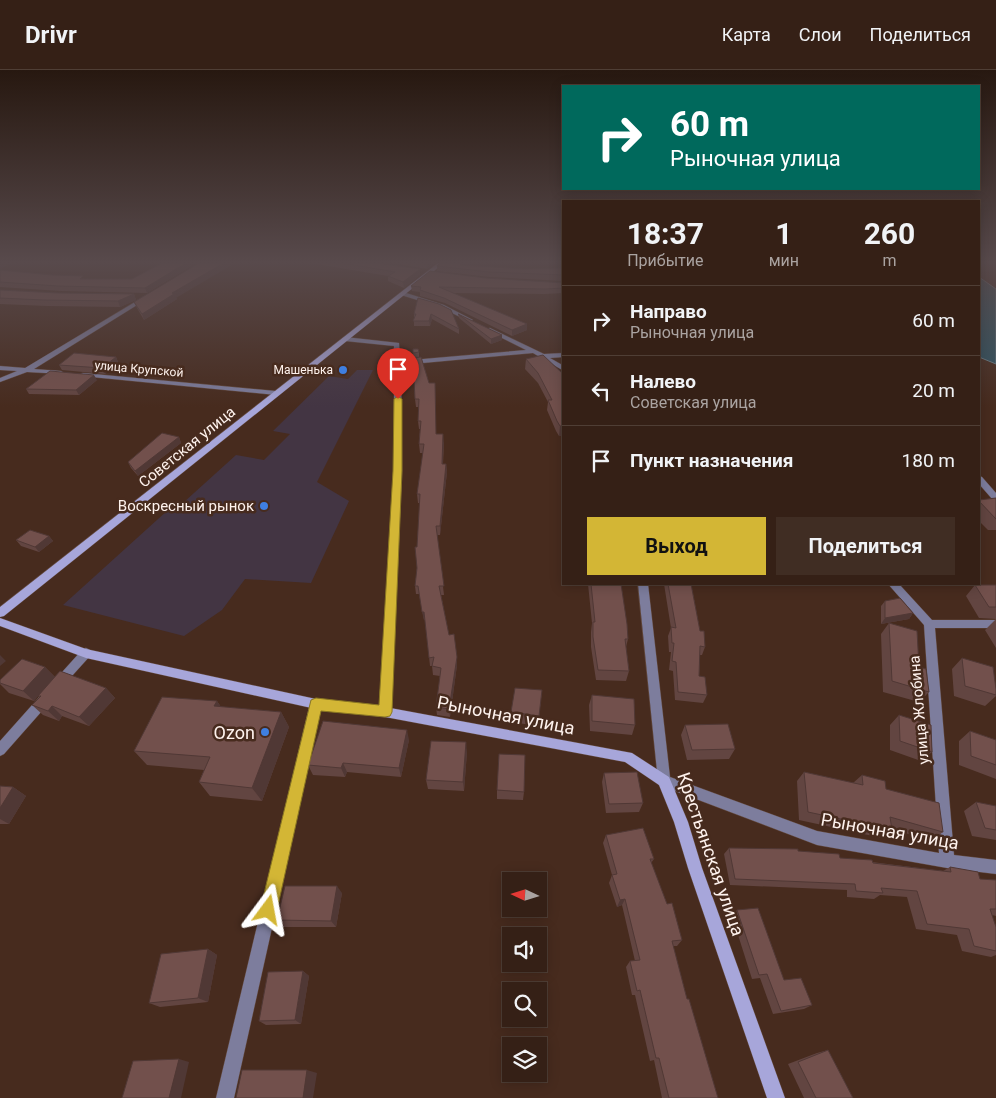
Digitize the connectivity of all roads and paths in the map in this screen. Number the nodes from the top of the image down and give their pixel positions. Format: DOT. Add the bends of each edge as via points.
graph roads {
  1 [pos="123,311"];
  2 [pos="381,311"];
  3 [pos="452,311"];
  4 [pos="475,323"];
  5 [pos="484,327"];
  6 [pos="345,339"];
  7 [pos="534,351"];
  8 [pos="562,355"];
  9 [pos="542,356"];
  10 [pos="398,362"];
  11 [pos="0,368"];
  12 [pos="562,368"];
  13 [pos="27,370"];
  14 [pos="66,373"];
  15 [pos="76,374"];
  16 [pos="0,380"];
  17 [pos="276,393"];
  18 [pos="980,480"];
  19 [pos="996,498"];
  20 [pos="643,585"];
  21 [pos="894,585"];
  22 [pos="0,613"];
  23 [pos="0,622"];
  24 [pos="928,624"];
  25 [pos="996,624"];
  26 [pos="86,653"];
  27 [pos="316,704"];
  28 [pos="385,712"];
  29 [pos="0,750"];
  30 [pos="664,781"];
  31 [pos="947,861"];
  32 [pos="996,867"];
  33 [pos="225,1098"];
  34 [pos="776,1098"];
  1 -- 13 [label="street"];
  2 -- 6 [label="street, Советская улица"];
  3 -- 4 [label="street"];
  5 -- 7 [label="street"];
  6 -- 10 [label="street" via="396,344"];
  6 -- 17 [label="street, Советская улица"];
  7 -- 9 [label="street"];
  7 -- 10 [label="street"];
  8 -- 9 [label="street"];
  9 -- 12 [label="street"];
  10 -- 28 [label="street" via="398,471"];
  11 -- 13 [label="street"];
  13 -- 14 [label="street"];
  13 -- 16 [label="street"];
  15 -- 17 [label="street, улица Крупской"];
  17 -- 22 [label="street, Советская улица"];
  18 -- 19 [label="street"];
  20 -- 30 [label="street, Крестьянская улица"];
  21 -- 24 [label="street"];
  23 -- 26 [label="street, Рыночная улица"];
  24 -- 25 [label="street"];
  24 -- 31 [label="street, улица Жлобина"];
  26 -- 27 [label="street, Рыночная улица"];
  26 -- 29 [label="street"];
  27 -- 28 [label="street, Рыночная улица"];
  27 -- 33 [label="street"];
  28 -- 30 [label="street, Рыночная улица" via="628,757"];
  30 -- 31 [label="street, Рыночная улица" via="817,838"];
  30 -- 34 [label="street, Крестьянская улица"];
  31 -- 32 [label="street, Рыночная улица"];
}
